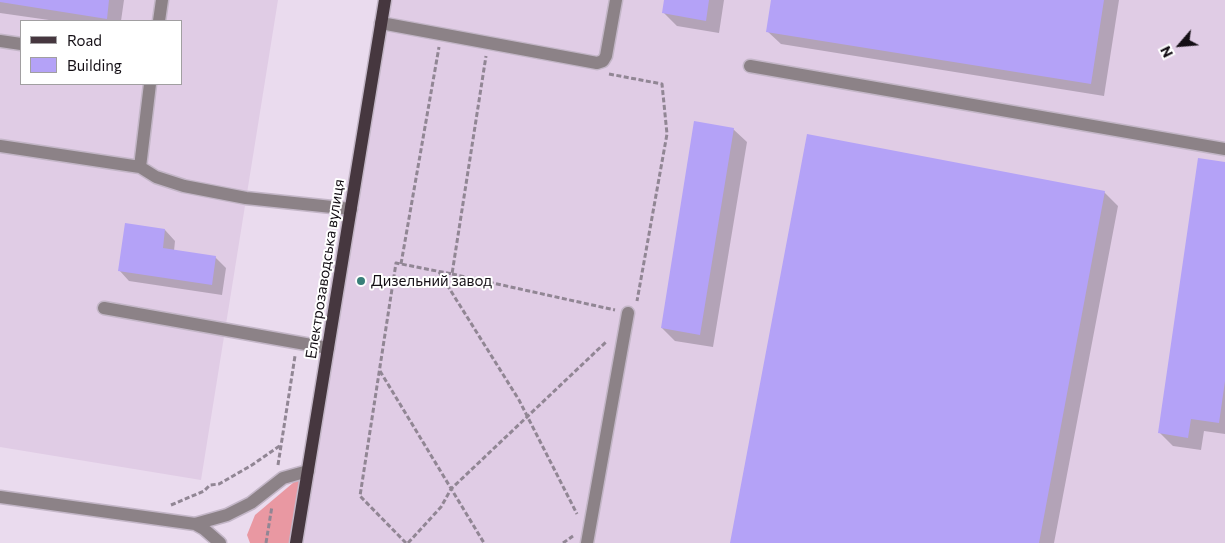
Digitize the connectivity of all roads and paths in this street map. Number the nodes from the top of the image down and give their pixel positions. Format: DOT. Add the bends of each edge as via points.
graph roads {
  1 [pos="162,0"];
  2 [pos="385,0"];
  3 [pos="616,0"];
  4 [pos="159,20"];
  5 [pos="381,23"];
  6 [pos="441,34"];
  7 [pos="0,41"];
  8 [pos="488,43"];
  9 [pos="20,44"];
  10 [pos="750,66"];
  11 [pos="604,73"];
  12 [pos="150,85"];
  13 [pos="0,146"];
  14 [pos="1225,149"];
  15 [pos="140,167"];
  16 [pos="351,209"];
  17 [pos="401,264"];
  18 [pos="439,272"];
  19 [pos="452,274"];
  20 [pos="104,308"];
  21 [pos="627,318"];
  22 [pos="297,342"];
  23 [pos="328,348"];
  24 [pos="380,371"];
  25 [pos="528,417"];
  26 [pos="281,445"];
  27 [pos="308,471"];
  28 [pos="276,483"];
  29 [pos="451,489"];
  30 [pos="0,496"];
  31 [pos="171,506"];
  32 [pos="195,524"];
  33 [pos="591,524"];
  34 [pos="220,543"];
  35 [pos="266,543"];
  36 [pos="296,543"];
  37 [pos="407,543"];
  38 [pos="484,543"];
  39 [pos="563,543"];
  40 [pos="588,543"];
  1 -- 4 [label="street"];
  2 -- 5 [label="main road, Електрозаводська вулиця"];
  3 -- 8 [label="street" via="603,61 597,63"];
  5 -- 6 [label="street"];
  5 -- 16 [label="main road, Електрозаводська вулиця"];
  6 -- 8 [label="street"];
  6 -- 17 [label="path"];
  7 -- 9 [label="street"];
  8 -- 19 [label="path"];
  10 -- 14 [label="street"];
  11 -- 21 [label="path" via="662,84 665,109 667,134 637,305 635,314"];
  12 -- 15 [label="street"];
  13 -- 15 [label="street"];
  15 -- 16 [label="street" via="156,177 184,186 228,195"];
  16 -- 23 [label="main road, Електрозаводська вулиця"];
  17 -- 18 [label="path"];
  17 -- 24 [label="path" via="396,263"];
  18 -- 19 [label="path"];
  18 -- 25 [label="path"];
  19 -- 21 [label="path"];
  20 -- 22 [label="street"];
  21 -- 25 [label="path"];
  21 -- 33 [label="street"];
  22 -- 23 [label="street"];
  22 -- 26 [label="path"];
  23 -- 27 [label="main road, Електрозаводська вулиця"];
  24 -- 29 [label="path"];
  24 -- 37 [label="path" via="360,496"];
  25 -- 29 [label="path"];
  25 -- 33 [label="path" via="577,514"];
  26 -- 28 [label="path"];
  26 -- 31 [label="path" via="219,484 210,485"];
  27 -- 28 [label="street"];
  27 -- 36 [label="main road, Електрозаводська вулиця"];
  28 -- 32 [label="street" via="251,503 227,515"];
  28 -- 35 [label="path"];
  29 -- 37 [label="path" via="441,507"];
  29 -- 38 [label="path"];
  30 -- 32 [label="street"];
  32 -- 34 [label="street"];
  33 -- 39 [label="path"];
  33 -- 40 [label="street"];
}
